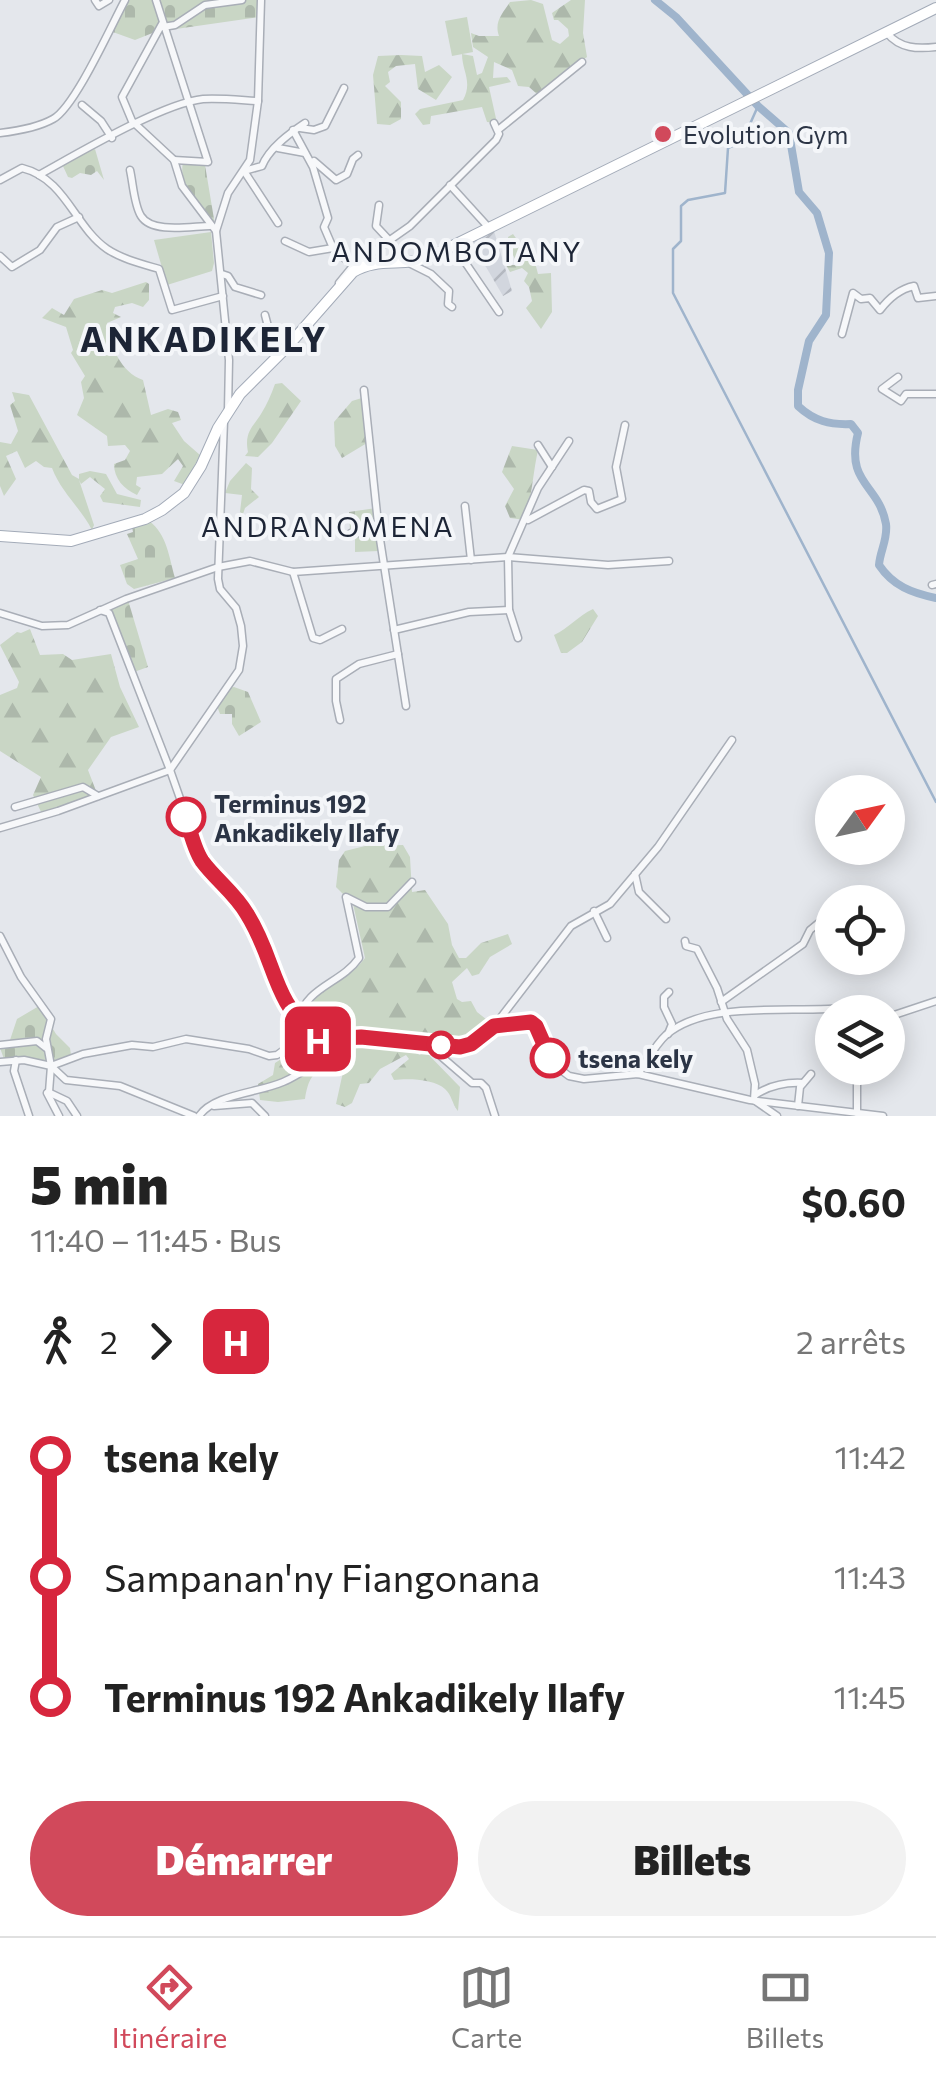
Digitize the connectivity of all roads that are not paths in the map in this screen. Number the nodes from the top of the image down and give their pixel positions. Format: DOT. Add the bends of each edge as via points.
graph roads {
  1 [pos="95,0"];
  2 [pos="109,0"];
  3 [pos="126,0"];
  4 [pos="156,0"];
  5 [pos="242,0"];
  6 [pos="252,0"];
  7 [pos="261,4"];
  8 [pos="936,8"];
  9 [pos="163,26"];
  10 [pos="887,33"];
  11 [pos="936,47"];
  12 [pos="582,62"];
  13 [pos="344,88"];
  14 [pos="258,101"];
  15 [pos="189,103"];
  16 [pos="82,105"];
  17 [pos="135,124"];
  18 [pos="299,126"];
  19 [pos="0,134"];
  20 [pos="112,138"];
  21 [pos="277,148"];
  22 [pos="308,154"];
  23 [pos="358,155"];
  24 [pos="174,160"];
  25 [pos="130,170"];
  26 [pos="244,171"];
  27 [pos="39,175"];
  28 [pos="0,180"];
  29 [pos="450,185"];
  30 [pos="379,206"];
  31 [pos="80,218"];
  32 [pos="278,223"];
  33 [pos="213,228"];
  34 [pos="490,229"];
  35 [pos="286,240"];
  36 [pos="390,241"];
  37 [pos="454,246"];
  38 [pos="333,248"];
  39 [pos="0,256"];
  40 [pos="411,264"];
  41 [pos="353,266"];
  42 [pos="222,274"];
  43 [pos="335,294"];
  44 [pos="261,295"];
  45 [pos="223,296"];
  46 [pos="936,296"];
  47 [pos="452,306"];
  48 [pos="499,312"];
  49 [pos="265,315"];
  50 [pos="842,334"];
  51 [pos="276,358"];
  52 [pos="898,377"];
  53 [pos="364,390"];
  54 [pos="936,394"];
  55 [pos="226,414"];
  56 [pos="625,425"];
  57 [pos="568,441"];
  58 [pos="538,444"];
  59 [pos="552,467"];
  60 [pos="465,506"];
  61 [pos="526,521"];
  62 [pos="351,533"];
  63 [pos="379,533"];
  64 [pos="0,536"];
  65 [pos="508,557"];
  66 [pos="470,560"];
  67 [pos="669,561"];
  68 [pos="384,566"];
  69 [pos="218,567"];
  70 [pos="293,572"];
  71 [pos="100,610"];
  72 [pos="509,610"];
  73 [pos="0,613"];
  74 [pos="342,629"];
  75 [pos="394,630"];
  76 [pos="518,638"];
  77 [pos="398,654"];
  78 [pos="406,706"];
  79 [pos="340,720"];
  80 [pos="732,740"];
  81 [pos="170,770"];
  82 [pos="98,796"];
  83 [pos="15,807"];
  84 [pos="0,828"];
  85 [pos="635,873"];
  86 [pos="412,882"];
  87 [pos="594,912"];
  88 [pos="666,919"];
  89 [pos="815,926"];
  90 [pos="0,936"];
  91 [pos="608,938"];
  92 [pos="684,941"];
  93 [pos="669,992"];
  94 [pos="936,1001"];
  95 [pos="721,1002"];
  96 [pos="287,1008"];
  97 [pos="815,1008"];
  98 [pos="905,1011"];
  99 [pos="724,1012"];
  100 [pos="298,1022"];
  101 [pos="494,1026"];
  102 [pos="668,1034"];
  103 [pos="296,1041"];
  104 [pos="0,1044"];
  105 [pos="428,1045"];
  106 [pos="46,1049"];
  107 [pos="16,1060"];
  108 [pos="0,1062"];
  109 [pos="51,1066"];
  110 [pos="638,1074"];
  111 [pos="811,1074"];
  112 [pos="803,1083"];
  113 [pos="857,1085"];
  114 [pos="50,1092"];
  115 [pos="755,1098"];
  116 [pos="798,1106"];
  117 [pos="208,1107"];
  118 [pos="856,1112"];
  119 [pos="29,1116"];
  120 [pos="59,1116"];
  121 [pos="77,1116"];
  122 [pos="196,1116"];
  123 [pos="266,1116"];
  124 [pos="496,1116"];
  125 [pos="777,1116"];
  126 [pos="883,1116"];
  1 -- 2 [label="street" via="99,6"];
  3 -- 19 [label="street" via="56,118"];
  4 -- 9 [label="street"];
  5 -- 9 [label="street" via="205,5"];
  6 -- 7 [label="street"];
  7 -- 14 [label="street"];
  8 -- 10 [label="main road"];
  9 -- 15 [label="street"];
  9 -- 17 [label="street" via="122,94"];
  10 -- 11 [label="street" via="918,50"];
  10 -- 34 [label="main road"];
  12 -- 29 [label="street" via="496,126 496,140"];
  13 -- 18 [label="street" via="324,126"];
  14 -- 15 [label="street"];
  14 -- 26 [label="street"];
  15 -- 17 [label="street"];
  15 -- 24 [label="street" via="208,162"];
  16 -- 20 [label="street"];
  17 -- 20 [label="street"];
  17 -- 24 [label="street"];
  18 -- 21 [label="street"];
  18 -- 22 [label="street" via="300,146"];
  20 -- 27 [label="street"];
  21 -- 22 [label="street"];
  21 -- 26 [label="street" via="262,166"];
  22 -- 23 [label="street" via="336,180 348,174"];
  22 -- 38 [label="street"];
  24 -- 33 [label="street" via="182,186"];
  25 -- 33 [label="street" via="145,221"];
  26 -- 32 [label="street"];
  26 -- 33 [label="street"];
  27 -- 28 [label="street" via="22,168"];
  27 -- 31 [label="street"];
  29 -- 34 [label="street"];
  29 -- 36 [label="street"];
  30 -- 36 [label="street" via="376,226"];
  31 -- 39 [label="street" via="58,227 40,250 12,267"];
  31 -- 45 [label="street" via="105,248 159,270 172,310"];
  33 -- 42 [label="street"];
  34 -- 37 [label="main road"];
  35 -- 38 [label="street" via="309,252"];
  36 -- 41 [label="street"];
  37 -- 40 [label="main road"];
  37 -- 48 [label="street"];
  38 -- 41 [label="street"];
  40 -- 43 [label="main road" via="363,266"];
  40 -- 47 [label="street" via="444,285"];
  41 -- 43 [label="street"];
  42 -- 44 [label="street" via="235,287"];
  42 -- 45 [label="street"];
  43 -- 51 [label="main road"];
  45 -- 55 [label="street"];
  46 -- 50 [label="street" via="918,298 912,286 880,310 853,292"];
  49 -- 51 [label="street"];
  51 -- 55 [label="main road"];
  52 -- 54 [label="street" via="882,388 894,398"];
  53 -- 63 [label="street"];
  55 -- 64 [label="main road" via="184,492 162,510 71,541"];
  55 -- 69 [label="street"];
  56 -- 61 [label="street" via="616,466 622,499 597,509 584,490"];
  57 -- 59 [label="street"];
  58 -- 59 [label="street"];
  59 -- 61 [label="street"];
  60 -- 66 [label="street"];
  61 -- 65 [label="street"];
  62 -- 63 [label="street"];
  63 -- 68 [label="street"];
  65 -- 66 [label="street"];
  65 -- 67 [label="street" via="608,566"];
  65 -- 72 [label="street"];
  66 -- 68 [label="street"];
  68 -- 70 [label="street"];
  68 -- 75 [label="street"];
  69 -- 70 [label="street" via="258,562"];
  69 -- 71 [label="street"];
  69 -- 81 [label="street" via="220,589 241,626 239,670"];
  70 -- 74 [label="street" via="313,638"];
  71 -- 73 [label="street" via="54,626"];
  71 -- 81 [label="street" via="109,614"];
  72 -- 75 [label="street" via="468,612"];
  72 -- 76 [label="street"];
  75 -- 77 [label="street"];
  77 -- 78 [label="street"];
  77 -- 79 [label="street" via="359,664 336,679"];
  80 -- 85 [label="street"];
  81 -- 82 [label="street"];
  81 -- 96 [label="street" via="200,858 251,920"];
  82 -- 83 [label="street" via="83,787"];
  82 -- 84 [label="street"];
  85 -- 87 [label="street" via="610,904"];
  85 -- 88 [label="street" via="639,892"];
  86 -- 100 [label="street" via="388,907 366,907 346,897 359,958 349,973 309,997"];
  87 -- 91 [label="street"];
  87 -- 101 [label="street" via="571,926"];
  89 -- 95 [label="street" via="803,944"];
  90 -- 106 [label="street" via="51,1019"];
  92 -- 95 [label="street" via="708,968"];
  93 -- 102 [label="street"];
  94 -- 98 [label="street"];
  95 -- 99 [label="street"];
  96 -- 100 [label="street"];
  96 -- 103 [label="street"];
  97 -- 99 [label="street"];
  99 -- 102 [label="street"];
  99 -- 115 [label="street" via="748,1050"];
  100 -- 105 [label="street" via="318,1040"];
  101 -- 105 [label="street" via="471,1044"];
  101 -- 110 [label="street" via="531,1022 554,1064 569,1076"];
  102 -- 110 [label="street"];
  103 -- 109 [label="street" via="269,1056 186,1039 82,1054"];
  103 -- 117 [label="street" via="318,1052 318,1060 282,1083"];
  104 -- 106 [label="street" via="37,1042"];
  105 -- 124 [label="street" via="486,1088"];
  106 -- 109 [label="street"];
  107 -- 108 [label="street"];
  107 -- 109 [label="street"];
  107 -- 119 [label="street"];
  109 -- 114 [label="street"];
  109 -- 122 [label="street" via="66,1080 120,1086"];
  110 -- 115 [label="street"];
  111 -- 112 [label="street"];
  112 -- 115 [label="street" via="767,1087"];
  112 -- 116 [label="street"];
  113 -- 118 [label="street"];
  114 -- 120 [label="street"];
  114 -- 121 [label="street"];
  115 -- 116 [label="street"];
  115 -- 125 [label="street"];
  116 -- 118 [label="street"];
  117 -- 122 [label="street"];
  117 -- 123 [label="street" via="252,1103"];
  118 -- 126 [label="street"];
}
